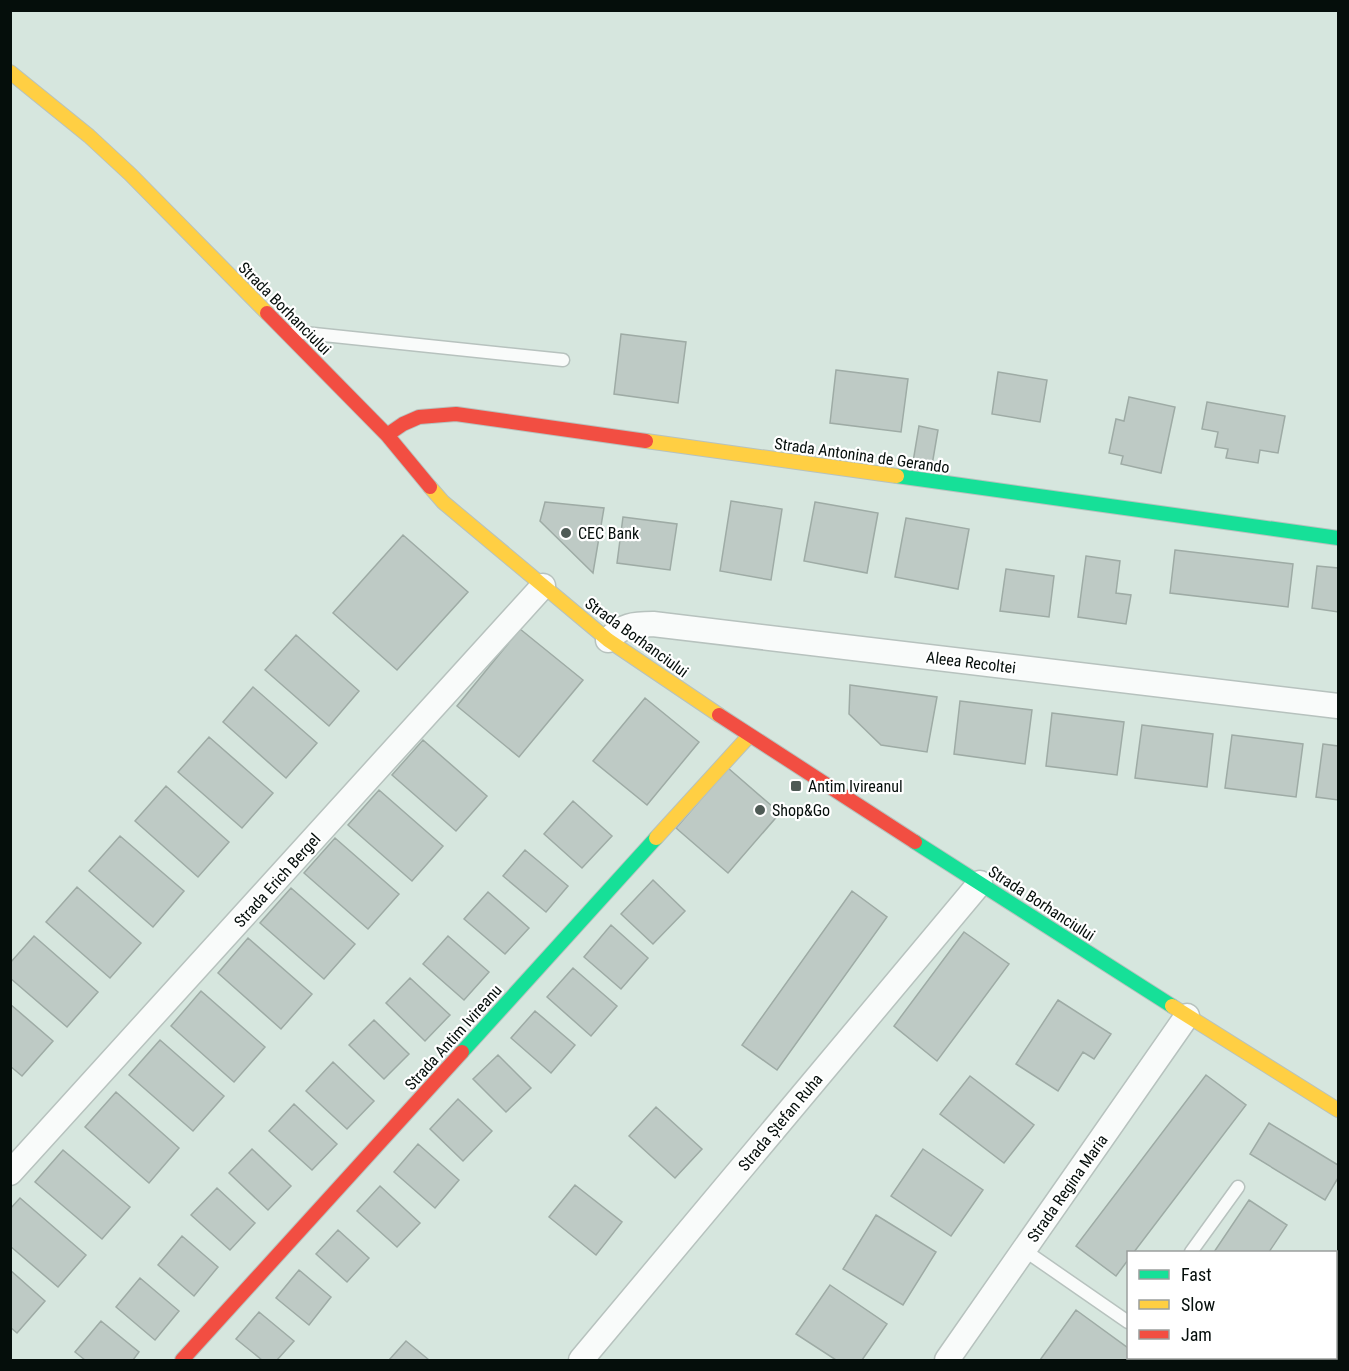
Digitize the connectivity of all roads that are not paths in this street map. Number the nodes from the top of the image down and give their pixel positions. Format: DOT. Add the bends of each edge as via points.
graph roads {
  1 [pos="10,72"];
  2 [pos="284,331"];
  3 [pos="563,360"];
  4 [pos="387,435"];
  5 [pos="1338,538"];
  6 [pos="543,586"];
  7 [pos="608,640"];
  8 [pos="1338,706"];
  9 [pos="749,736"];
  10 [pos="980,883"];
  11 [pos="1187,1016"];
  12 [pos="1338,1110"];
  13 [pos="10,1173"];
  14 [pos="1238,1187"];
  15 [pos="1024,1250"];
  16 [pos="1192,1251"];
  17 [pos="1127,1321"];
  18 [pos="182,1360"];
  19 [pos="581,1360"];
  20 [pos="947,1360"];
  1 -- 2 [label="street, Strada Borhanciului" via="130,174"];
  2 -- 3 [label="lane"];
  2 -- 4 [label="street, Strada Borhanciului"];
  4 -- 5 [label="street, Strada Antonina de Gerando" via="413,417 456,414"];
  4 -- 6 [label="street, Strada Borhanciului" via="443,502"];
  6 -- 7 [label="street, Strada Borhanciului"];
  6 -- 13 [label="street, Strada Erich Bergel"];
  7 -- 8 [label="street, Aleea Recoltei" via="617,630 631,625 653,624"];
  7 -- 9 [label="street, Strada Borhanciului"];
  9 -- 10 [label="street, Strada Borhanciului"];
  9 -- 18 [label="street, Strada Antim Ivireanu"];
  10 -- 11 [label="street, Strada Borhanciului"];
  10 -- 19 [label="street, Strada Ștefan Ruha"];
  11 -- 12 [label="street, Strada Borhanciului"];
  11 -- 15 [label="street, Strada Regina Maria"];
  14 -- 16 [label="lane"];
  15 -- 17 [label="lane"];
  15 -- 20 [label="street, Strada Regina Maria"];
}
